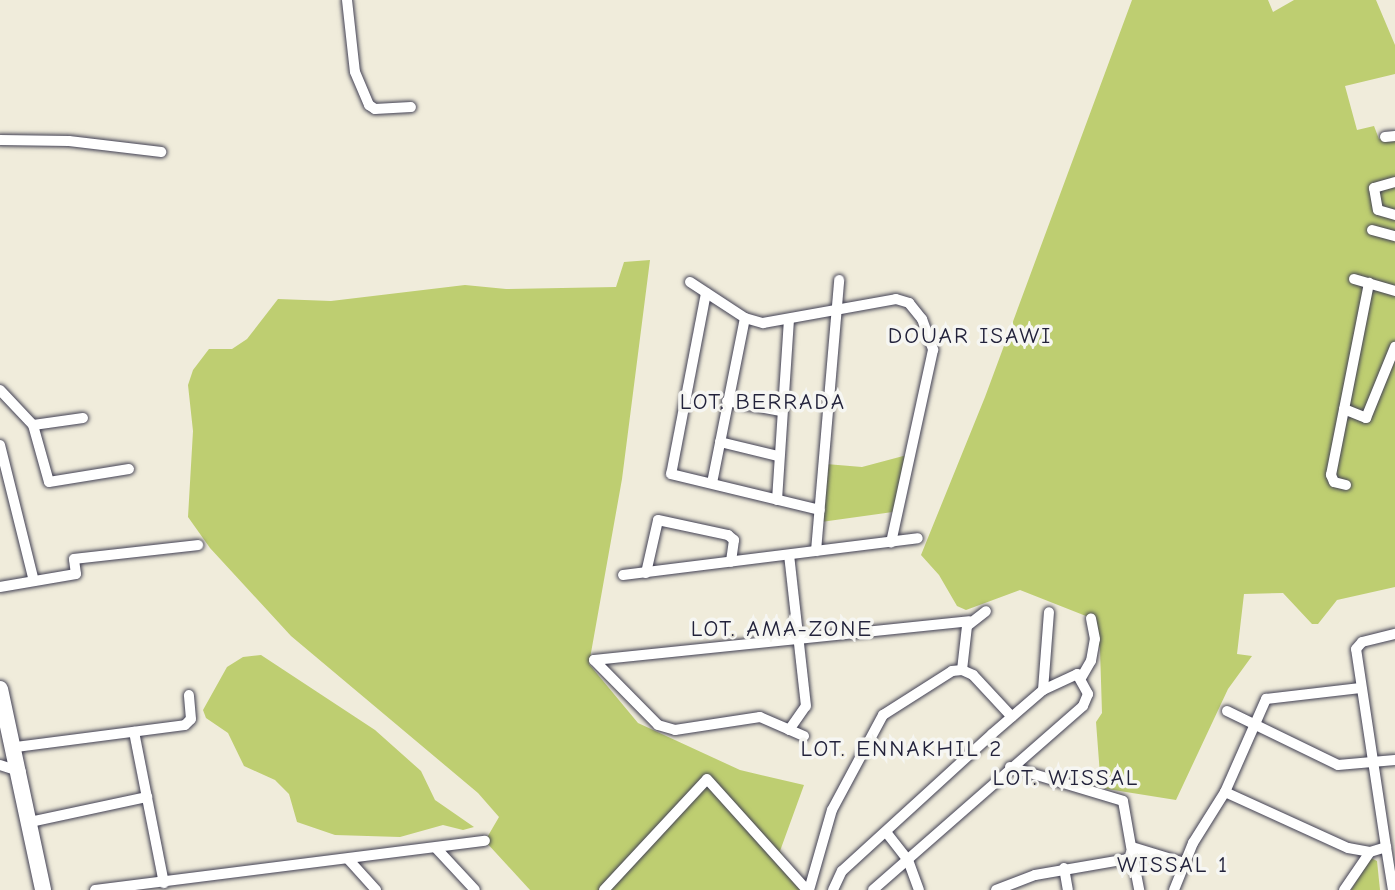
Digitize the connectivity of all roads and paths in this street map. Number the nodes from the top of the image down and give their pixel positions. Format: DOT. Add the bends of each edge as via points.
graph roads {
  1 [pos="347,0"];
  2 [pos="411,107"];
  3 [pos="0,140"];
  4 [pos="161,152"];
  5 [pos="1395,183"];
  6 [pos="1395,215"];
  7 [pos="1372,230"];
  8 [pos="1395,236"];
  9 [pos="1354,279"];
  10 [pos="839,280"];
  11 [pos="690,282"];
  12 [pos="1369,283"];
  13 [pos="1395,291"];
  14 [pos="705,293"];
  15 [pos="837,311"];
  16 [pos="746,318"];
  17 [pos="789,320"];
  18 [pos="1395,347"];
  19 [pos="1391,365"];
  20 [pos="0,390"];
  21 [pos="727,401"];
  22 [pos="1344,409"];
  23 [pos="781,411"];
  24 [pos="83,418"];
  25 [pos="33,425"];
  26 [pos="720,442"];
  27 [pos="0,445"];
  28 [pos="778,456"];
  29 [pos="129,468"];
  30 [pos="712,483"];
  31 [pos="1346,485"];
  32 [pos="776,500"];
  33 [pos="820,510"];
  34 [pos="918,538"];
  35 [pos="891,542"];
  36 [pos="198,545"];
  37 [pos="816,551"];
  38 [pos="789,555"];
  39 [pos="731,562"];
  40 [pos="646,573"];
  41 [pos="623,575"];
  42 [pos="34,581"];
  43 [pos="0,587"];
  44 [pos="986,611"];
  45 [pos="1049,612"];
  46 [pos="1091,618"];
  47 [pos="969,621"];
  48 [pos="1395,634"];
  49 [pos="796,637"];
  50 [pos="962,670"];
  51 [pos="1081,678"];
  52 [pos="1360,688"];
  53 [pos="0,689"];
  54 [pos="1043,690"];
  55 [pos="189,695"];
  56 [pos="1227,711"];
  57 [pos="1012,717"];
  58 [pos="1254,726"];
  59 [pos="789,730"];
  60 [pos="134,732"];
  61 [pos="804,736"];
  62 [pos="16,747"];
  63 [pos="1395,760"];
  64 [pos="1376,763"];
  65 [pos="0,765"];
  66 [pos="1010,767"];
  67 [pos="21,772"];
  68 [pos="1225,792"];
  69 [pos="147,797"];
  70 [pos="30,822"];
  71 [pos="886,832"];
  72 [pos="485,841"];
  73 [pos="1386,847"];
  74 [pos="436,848"];
  75 [pos="1370,852"];
  76 [pos="1133,853"];
  77 [pos="348,859"];
  78 [pos="908,860"];
  79 [pos="1184,863"];
  80 [pos="1064,868"];
  81 [pos="842,871"];
  82 [pos="201,876"];
  83 [pos="164,883"];
  84 [pos="43,890"];
  85 [pos="95,890"];
  86 [pos="203,890"];
  87 [pos="376,890"];
  88 [pos="475,890"];
  89 [pos="604,890"];
  90 [pos="808,890"];
  91 [pos="822,890"];
  92 [pos="833,890"];
  93 [pos="873,890"];
  94 [pos="919,890"];
  95 [pos="996,890"];
  96 [pos="1068,890"];
  97 [pos="1139,890"];
  98 [pos="1174,890"];
  99 [pos="1344,890"];
  100 [pos="1393,890"];
  1 -- 2 [label="street" via="355,72 369,105 375,109"];
  3 -- 4 [label="street" via="58,140"];
  5 -- 6 [label="street" via="1374,188 1378,210"];
  7 -- 8 [label="street"];
  9 -- 12 [label="street"];
  10 -- 15 [label="street"];
  11 -- 14 [label="street"];
  12 -- 13 [label="street"];
  12 -- 22 [label="street"];
  14 -- 16 [label="street"];
  14 -- 30 [label="street" via="671,474"];
  15 -- 17 [label="street"];
  15 -- 33 [label="street"];
  15 -- 35 [label="street" via="896,299 909,303 930,335 933,351"];
  16 -- 17 [label="street" via="763,323"];
  16 -- 21 [label="street"];
  17 -- 23 [label="street"];
  18 -- 19 [label="street"];
  19 -- 22 [label="street" via="1366,418"];
  20 -- 25 [label="street"];
  21 -- 23 [label="street"];
  21 -- 26 [label="street"];
  22 -- 31 [label="street" via="1331,475 1334,482"];
  23 -- 28 [label="street"];
  24 -- 25 [label="street"];
  25 -- 29 [label="street" via="49,482"];
  26 -- 28 [label="street"];
  26 -- 30 [label="street"];
  27 -- 42 [label="street"];
  28 -- 32 [label="street"];
  30 -- 32 [label="street"];
  32 -- 33 [label="street"];
  33 -- 37 [label="street"];
  34 -- 35 [label="street"];
  35 -- 37 [label="street"];
  36 -- 42 [label="street" via="74,559 76,574"];
  37 -- 38 [label="street"];
  38 -- 39 [label="street"];
  38 -- 49 [label="street"];
  39 -- 40 [label="street"];
  39 -- 40 [label="street" via="734,540 728,535 658,520"];
  40 -- 41 [label="street"];
  42 -- 43 [label="street"];
  44 -- 47 [label="street"];
  45 -- 54 [label="street"];
  46 -- 51 [label="street" via="1095,639 1091,661"];
  47 -- 49 [label="street"];
  47 -- 50 [label="street"];
  48 -- 52 [label="street" via="1358,645"];
  49 -- 59 [label="street" via="806,706"];
  49 -- 59 [label="street" via="594,660 658,725 675,730 760,717"];
  50 -- 57 [label="street" via="973,675"];
  50 -- 90 [label="street" via="952,671 883,715 832,810"];
  51 -- 54 [label="street" via="1071,674"];
  51 -- 66 [label="street" via="1088,694 1083,706"];
  52 -- 58 [label="street" via="1266,699"];
  52 -- 64 [label="street"];
  53 -- 62 [label="street"];
  54 -- 57 [label="street"];
  55 -- 60 [label="street" via="191,719 185,725"];
  56 -- 58 [label="street"];
  57 -- 71 [label="street"];
  58 -- 64 [label="street" via="1338,765"];
  58 -- 68 [label="street"];
  59 -- 61 [label="street"];
  60 -- 62 [label="street"];
  60 -- 69 [label="street"];
  62 -- 67 [label="street"];
  63 -- 64 [label="street"];
  64 -- 73 [label="street"];
  65 -- 67 [label="street"];
  66 -- 76 [label="street" via="1123,801"];
  66 -- 78 [label="street"];
  67 -- 70 [label="street"];
  68 -- 75 [label="street" via="1326,839"];
  68 -- 79 [label="street"];
  69 -- 70 [label="street"];
  69 -- 83 [label="street"];
  70 -- 84 [label="street"];
  71 -- 78 [label="street"];
  71 -- 81 [label="street"];
  72 -- 74 [label="street"];
  73 -- 75 [label="street"];
  73 -- 100 [label="street"];
  74 -- 77 [label="street"];
  74 -- 88 [label="street"];
  75 -- 99 [label="street"];
  76 -- 79 [label="street"];
  76 -- 80 [label="street"];
  76 -- 97 [label="street"];
  77 -- 82 [label="street"];
  77 -- 87 [label="street"];
  78 -- 93 [label="street"];
  78 -- 94 [label="street"];
  79 -- 98 [label="street"];
  80 -- 95 [label="street" via="1012,881"];
  80 -- 96 [label="street"];
  81 -- 91 [label="street"];
  81 -- 92 [label="street"];
  82 -- 83 [label="street"];
  82 -- 86 [label="street"];
  83 -- 85 [label="street"];
  89 -- 90 [label="street" via="707,779"];
}
